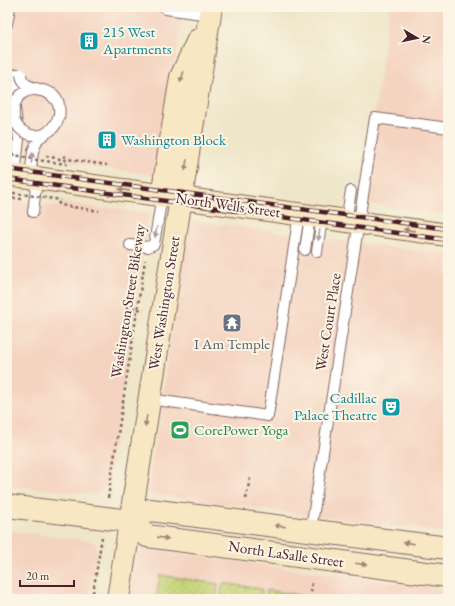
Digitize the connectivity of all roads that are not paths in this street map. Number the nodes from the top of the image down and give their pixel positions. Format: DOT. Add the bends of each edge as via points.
graph roads {
  1 [pos="10,7"];
  2 [pos="166,9"];
  3 [pos="210,11"];
  4 [pos="7,24"];
  5 [pos="448,128"];
  6 [pos="17,180"];
  7 [pos="351,191"];
  8 [pos="171,197"];
  9 [pos="33,212"];
  10 [pos="310,216"];
  11 [pos="353,222"];
  12 [pos="448,235"];
  13 [pos="130,245"];
  14 [pos="305,250"];
  15 [pos="316,252"];
  16 [pos="149,399"];
  17 [pos="7,506"];
  18 [pos="130,521"];
  19 [pos="311,530"];
  20 [pos="448,548"];
  21 [pos="448,576"];
  22 [pos="118,599"];
  1 -- 4 [label="lane"];
  2 -- 3 [label="lane"];
  3 -- 8 [label="main road, West Washington Street, one-way"];
  5 -- 11 [label="lane, West Court Place" via="375,118"];
  6 -- 6 [label="lane, one-way, bridge" via="38,139 43,135 48,130 53,126 58,112 54,97 40,90 25,92 17,99 13,112 16,124 25,132 35,136 42,135 49,132 57,124 60,111 56,97 50,92 24,83 19,74 14,100 19,139"];
  8 -- 6 [label="main road, North Wells Street, one-way"];
  6 -- 9 [label="lane"];
  7 -- 11 [label="lane"];
  8 -- 10 [label="main road, North Wells Street"];
  8 -- 13 [label="lane, one-way" via="154,244 148,247"];
  8 -- 16 [label="main road, West Washington Street"];
  10 -- 11 [label="main road, North Wells Street"];
  10 -- 14 [label="lane"];
  10 -- 15 [label="lane, one-way"];
  10 -- 16 [label="lane" via="268,416"];
  12 -- 11 [label="main road, North Wells Street, one-way"];
  11 -- 19 [label="lane, West Court Place"];
  16 -- 18 [label="main road, West Washington Street, one-way"];
  17 -- 18 [label="main road"];
  19 -- 18 [label="main road, North LaSalle Street, one-way" via="150,510"];
  18 -- 21 [label="main road, North LaSalle Street, one-way" via="147,536"];
  18 -- 22 [label="main road, West Washington Street"];
  20 -- 19 [label="main road, North LaSalle Street, one-way"];
}
